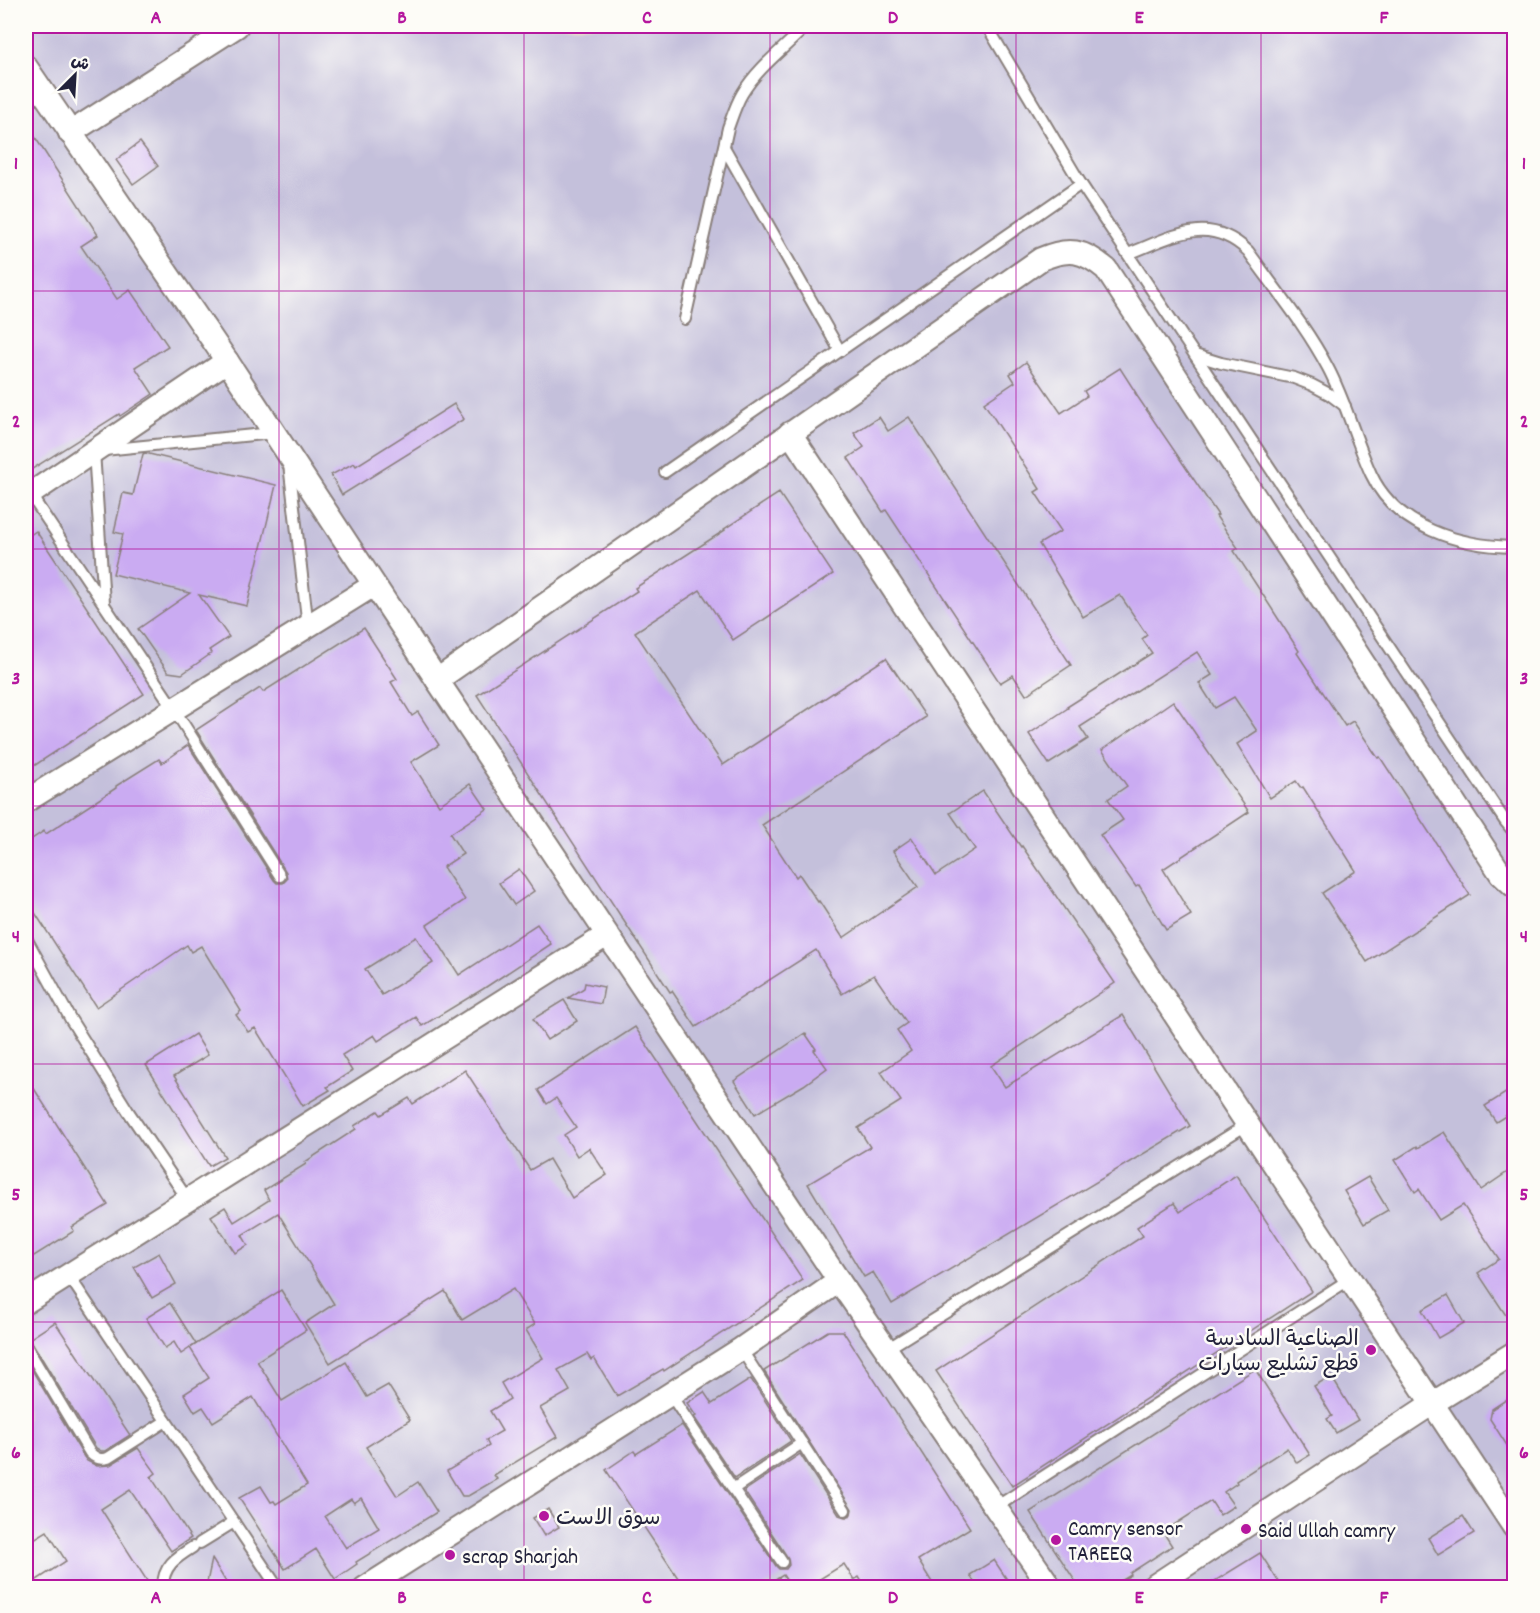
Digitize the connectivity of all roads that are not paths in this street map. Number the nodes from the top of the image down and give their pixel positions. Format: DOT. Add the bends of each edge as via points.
graph roads {
  1 [pos="237,26"];
  2 [pos="806,26"];
  3 [pos="987,26"];
  4 [pos="26,67"];
  5 [pos="70,133"];
  6 [pos="724,147"];
  7 [pos="1081,184"];
  8 [pos="1128,254"];
  9 [pos="685,319"];
  10 [pos="840,351"];
  11 [pos="1195,355"];
  12 [pos="227,361"];
  13 [pos="1345,406"];
  14 [pos="274,433"];
  15 [pos="790,434"];
  16 [pos="94,450"];
  17 [pos="288,455"];
  18 [pos="665,472"];
  19 [pos="28,496"];
  20 [pos="1515,547"];
  21 [pos="374,585"];
  22 [pos="104,603"];
  23 [pos="308,627"];
  24 [pos="437,680"];
  25 [pos="174,709"];
  26 [pos="26,801"];
  27 [pos="1515,832"];
  28 [pos="280,876"];
  29 [pos="1515,886"];
  30 [pos="607,935"];
  31 [pos="26,938"];
  32 [pos="1248,1124"];
  33 [pos="188,1200"];
  34 [pos="69,1276"];
  35 [pos="1350,1278"];
  36 [pos="840,1281"];
  37 [pos="26,1302"];
  38 [pos="26,1346"];
  39 [pos="741,1349"];
  40 [pos="887,1349"];
  41 [pos="1515,1353"];
  42 [pos="670,1394"];
  43 [pos="1433,1403"];
  44 [pos="166,1421"];
  45 [pos="802,1443"];
  46 [pos="734,1489"];
  47 [pos="996,1507"];
  48 [pos="845,1510"];
  49 [pos="234,1522"];
  50 [pos="1515,1527"];
  51 [pos="782,1562"];
  52 [pos="164,1587"];
  53 [pos="278,1587"];
  54 [pos="365,1587"];
  55 [pos="1052,1587"];
  56 [pos="1151,1587"];
  1 -- 5 [label="street"];
  2 -- 6 [label="lane" via="752,79 731,120"];
  3 -- 7 [label="lane"];
  4 -- 5 [label="street"];
  5 -- 12 [label="street"];
  6 -- 9 [label="lane"];
  6 -- 10 [label="lane"];
  7 -- 8 [label="lane"];
  7 -- 10 [label="lane"];
  8 -- 11 [label="lane"];
  8 -- 13 [label="lane" via="1200,230 1214,231 1238,242 1316,347"];
  10 -- 18 [label="lane"];
  11 -- 13 [label="lane" via="1294,378"];
  11 -- 27 [label="lane"];
  12 -- 14 [label="street"];
  12 -- 16 [label="street"];
  13 -- 20 [label="lane" via="1372,476 1392,504 1429,529 1454,538"];
  14 -- 16 [label="lane"];
  14 -- 17 [label="street"];
  15 -- 24 [label="street"];
  15 -- 29 [label="street" via="1041,259 1075,251 1092,258 1106,269 1501,874"];
  15 -- 32 [label="street"];
  16 -- 19 [label="street"];
  16 -- 22 [label="lane"];
  17 -- 21 [label="street"];
  17 -- 23 [label="lane"];
  19 -- 22 [label="lane"];
  21 -- 23 [label="street"];
  21 -- 24 [label="street"];
  22 -- 25 [label="lane"];
  23 -- 25 [label="street"];
  24 -- 30 [label="street"];
  25 -- 26 [label="street"];
  25 -- 28 [label="lane"];
  30 -- 33 [label="street"];
  30 -- 36 [label="street"];
  31 -- 33 [label="lane" via="128,1111"];
  32 -- 35 [label="street"];
  32 -- 40 [label="lane"];
  33 -- 34 [label="street"];
  34 -- 37 [label="street"];
  34 -- 44 [label="lane"];
  35 -- 43 [label="street"];
  35 -- 47 [label="lane"];
  36 -- 39 [label="street"];
  36 -- 40 [label="street"];
  38 -- 44 [label="lane" via="94,1457 108,1458"];
  39 -- 42 [label="street"];
  39 -- 45 [label="lane"];
  40 -- 47 [label="street"];
  41 -- 43 [label="street"];
  42 -- 46 [label="lane"];
  42 -- 54 [label="street"];
  43 -- 50 [label="street"];
  43 -- 56 [label="street"];
  44 -- 49 [label="lane"];
  45 -- 46 [label="lane"];
  45 -- 48 [label="lane"];
  46 -- 51 [label="lane"];
  47 -- 55 [label="street"];
  49 -- 52 [label="lane" via="175,1559 165,1574"];
  49 -- 53 [label="lane"];
}
